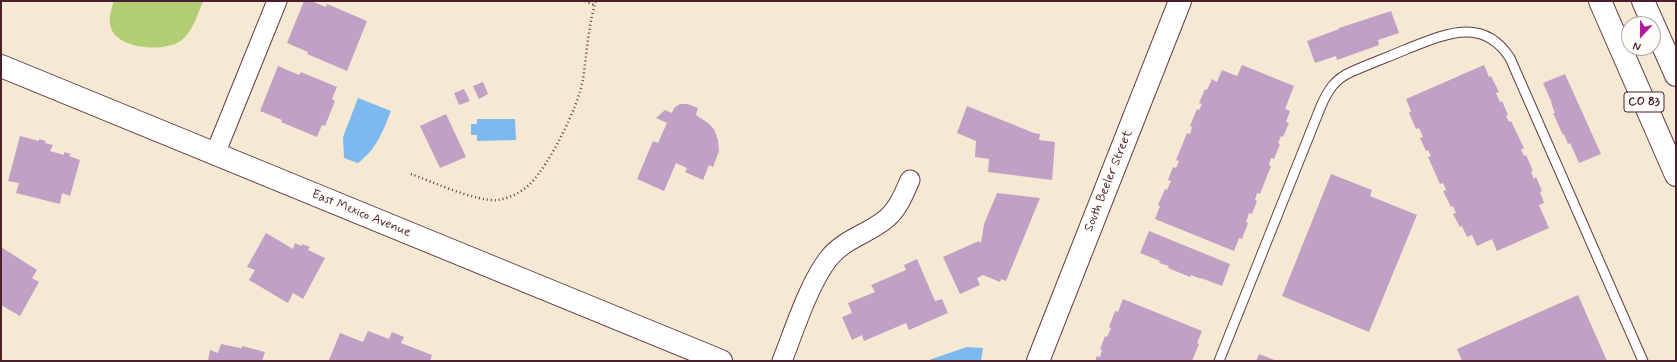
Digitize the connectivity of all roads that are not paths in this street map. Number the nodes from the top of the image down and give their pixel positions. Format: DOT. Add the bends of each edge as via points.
graph roads {
  1 [pos="277,1"];
  2 [pos="1180,1"];
  3 [pos="1600,1"];
  4 [pos="1643,1"];
  5 [pos="1,66"];
  6 [pos="1676,75"];
  7 [pos="215,154"];
  8 [pos="1676,175"];
  9 [pos="910,180"];
  10 [pos="722,361"];
  11 [pos="782,361"];
  12 [pos="1038,361"];
  13 [pos="1219,361"];
  14 [pos="1644,361"];
  1 -- 7 [label="street"];
  2 -- 12 [label="street, South Beeler Street"];
  3 -- 8 [label="street, CO 83"];
  4 -- 6 [label="street"];
  5 -- 7 [label="street, East Mexico Avenue"];
  7 -- 10 [label="street, East Mexico Avenue"];
  9 -- 11 [label="street" via="900,200 886,218 847,242 829,258 811,289"];
  13 -- 14 [label="lane" via="1320,106 1331,86 1351,72 1435,38 1470,32 1492,38 1501,45 1510,58"];
}
